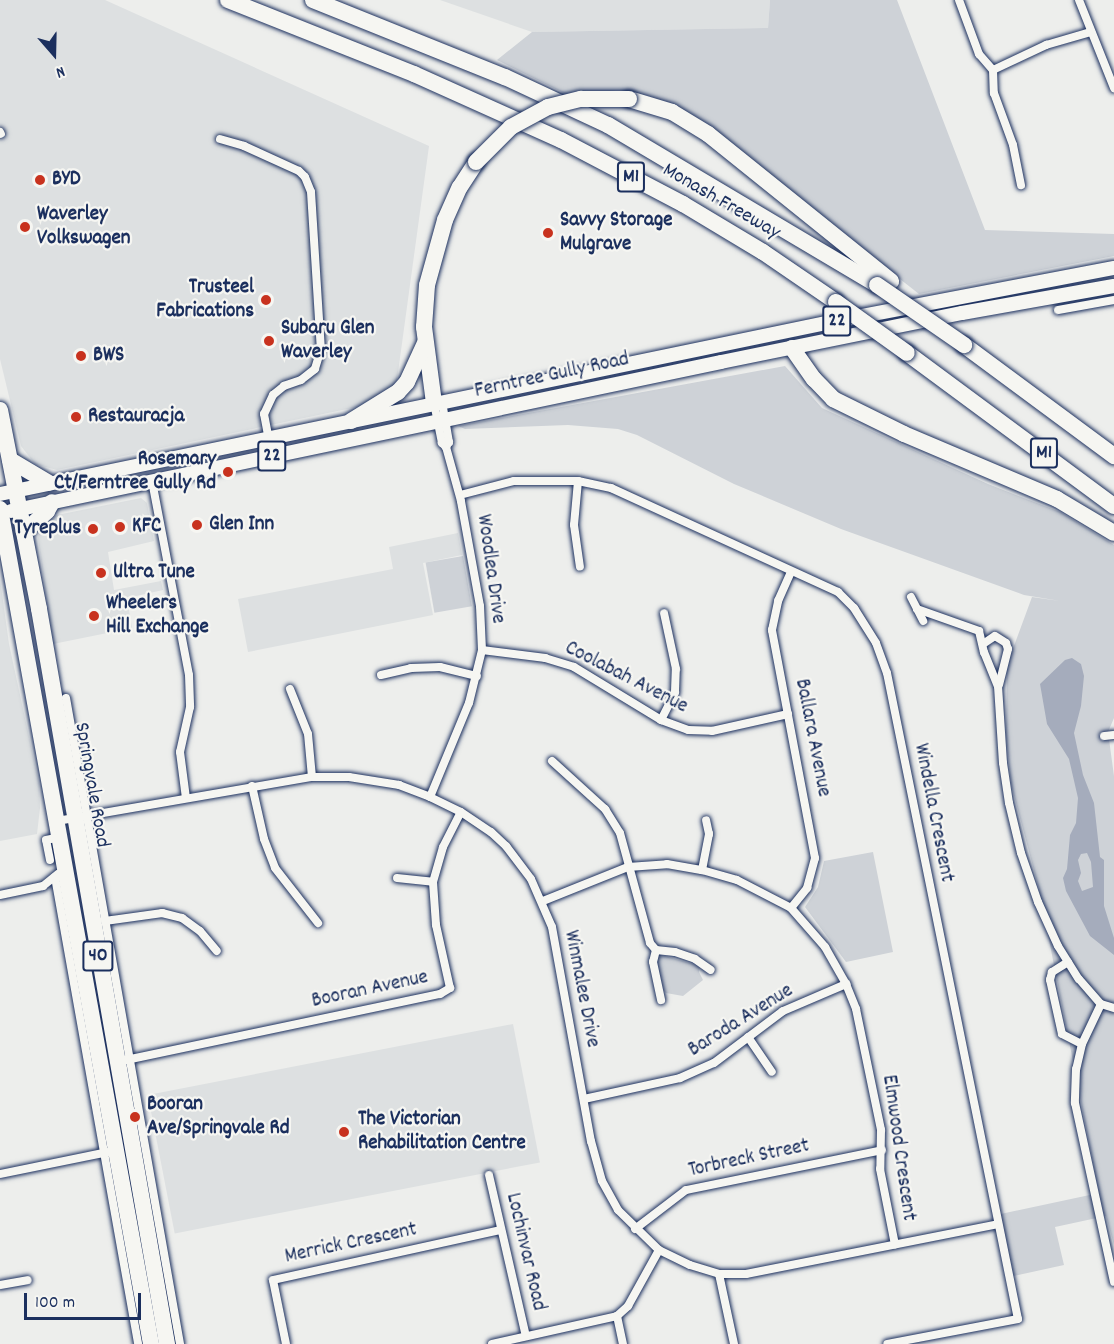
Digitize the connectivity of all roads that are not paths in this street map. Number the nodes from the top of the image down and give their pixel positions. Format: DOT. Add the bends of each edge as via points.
graph roads {
  1 [pos="228,0"];
  2 [pos="313,0"];
  3 [pos="958,0"];
  4 [pos="1079,0"];
  5 [pos="1091,32"];
  6 [pos="993,70"];
  7 [pos="1114,88"];
  8 [pos="220,139"];
  9 [pos="1022,185"];
  10 [pos="1114,268"];
  11 [pos="884,283"];
  12 [pos="1114,286"];
  13 [pos="1114,300"];
  14 [pos="1058,310"];
  15 [pos="425,342"];
  16 [pos="792,348"];
  17 [pos="438,402"];
  18 [pos="0,410"];
  19 [pos="351,421"];
  20 [pos="441,421"];
  21 [pos="268,437"];
  22 [pos="272,456"];
  23 [pos="1114,456"];
  24 [pos="10,460"];
  25 [pos="114,469"];
  26 [pos="152,481"];
  27 [pos="578,481"];
  28 [pos="50,483"];
  29 [pos="118,488"];
  30 [pos="8,492"];
  31 [pos="460,495"];
  32 [pos="52,502"];
  33 [pos="1114,506"];
  34 [pos="20,509"];
  35 [pos="0,512"];
  36 [pos="24,532"];
  37 [pos="1114,533"];
  38 [pos="4,543"];
  39 [pos="580,567"];
  40 [pos="791,572"];
  41 [pos="910,597"];
  42 [pos="917,609"];
  43 [pos="664,613"];
  44 [pos="923,621"];
  45 [pos="979,631"];
  46 [pos="995,636"];
  47 [pos="983,644"];
  48 [pos="482,650"];
  49 [pos="381,675"];
  50 [pos="477,676"];
  51 [pos="998,686"];
  52 [pos="290,689"];
  53 [pos="66,698"];
  54 [pos="788,714"];
  55 [pos="661,720"];
  56 [pos="1114,735"];
  57 [pos="1104,736"];
  58 [pos="552,761"];
  59 [pos="312,777"];
  60 [pos="252,786"];
  61 [pos="430,796"];
  62 [pos="186,798"];
  63 [pos="461,812"];
  64 [pos="80,817"];
  65 [pos="705,820"];
  66 [pos="58,829"];
  67 [pos="628,867"];
  68 [pos="57,868"];
  69 [pos="702,870"];
  70 [pos="397,878"];
  71 [pos="433,882"];
  72 [pos="44,886"];
  73 [pos="58,894"];
  74 [pos="0,895"];
  75 [pos="543,902"];
  76 [pos="791,908"];
  77 [pos="105,921"];
  78 [pos="318,923"];
  79 [pos="656,950"];
  80 [pos="217,951"];
  81 [pos="1068,962"];
  82 [pos="711,970"];
  83 [pos="846,984"];
  84 [pos="661,1000"];
  85 [pos="1101,1004"];
  86 [pos="1114,1008"];
  87 [pos="748,1037"];
  88 [pos="1082,1044"];
  89 [pos="124,1060"];
  90 [pos="772,1072"];
  91 [pos="584,1099"];
  92 [pos="132,1148"];
  93 [pos="882,1150"];
  94 [pos="110,1152"];
  95 [pos="143,1170"];
  96 [pos="0,1174"];
  97 [pos="489,1175"];
  98 [pos="998,1224"];
  99 [pos="635,1229"];
  100 [pos="501,1230"];
  101 [pos="895,1245"];
  102 [pos="659,1251"];
  103 [pos="719,1274"];
  104 [pos="28,1280"];
  105 [pos="1114,1282"];
  106 [pos="0,1285"];
  107 [pos="617,1316"];
  108 [pos="526,1336"];
  109 [pos="511,1342"];
  110 [pos="138,1344"];
  111 [pos="151,1344"];
  112 [pos="167,1344"];
  113 [pos="180,1344"];
  114 [pos="286,1344"];
  115 [pos="492,1344"];
  116 [pos="623,1344"];
  117 [pos="734,1344"];
  118 [pos="887,1344"];
  1 -- 33 [label="highway, Monash Freeway / M1, bridge" via="414,74 561,140 693,210 836,302"];
  2 -- 11 [label="highway, Monash Freeway / M1" via="505,77 608,125"];
  3 -- 6 [label="street" via="979,54"];
  4 -- 5 [label="street"];
  5 -- 6 [label="street" via="1046,45"];
  5 -- 7 [label="street"];
  6 -- 9 [label="street" via="994,93 1013,145"];
  8 -- 21 [label="street" via="299,171 311,192 321,349 315,369 273,395 264,414"];
  10 -- 17 [label="main road, Ferntree Gully Road / 22"];
  11 -- 15 [label="highway, bridge" via="702,130 672,112 628,99 581,99 548,107 511,127 476,162 454,199 433,257"];
  11 -- 23 [label="highway, Monash Freeway / M1, bridge"];
  12 -- 16 [label="main road, Ferntree Gully Road / 22"];
  13 -- 14 [label="street"];
  15 -- 17 [label="highway"];
  15 -- 19 [label="highway" via="403,387"];
  16 -- 20 [label="main road, Ferntree Gully Road / 22"];
  16 -- 37 [label="highway" via="820,387 834,399 904,434 1057,499"];
  17 -- 19 [label="main road, Ferntree Gully Road / 22"];
  17 -- 20 [label="street, Woodlea Drive"];
  18 -- 24 [label="highway, Springvale Road / 40"];
  19 -- 21 [label="main road, Ferntree Gully Road / 22"];
  20 -- 22 [label="main road, Ferntree Gully Road / 22"];
  20 -- 31 [label="street, Woodlea Drive" via="442,443"];
  21 -- 22 [label="street"];
  21 -- 25 [label="main road, Ferntree Gully Road / 22"];
  22 -- 26 [label="main road, Ferntree Gully Road / 22"];
  24 -- 28 [label="highway"];
  24 -- 30 [label="highway, Springvale Road / 40"];
  25 -- 28 [label="main road, Ferntree Gully Road / 22"];
  25 -- 29 [label="main road"];
  26 -- 29 [label="main road, Ferntree Gully Road / 22"];
  26 -- 62 [label="street" via="189,675 190,706 180,752"];
  27 -- 31 [label="street, Windella Crescent" via="514,481"];
  27 -- 39 [label="street" via="574,525"];
  27 -- 40 [label="street, Windella Crescent" via="620,491"];
  28 -- 30 [label="main road, Ferntree Gully Road / 22"];
  29 -- 32 [label="main road, Ferntree Gully Road / 22"];
  30 -- 34 [label="highway, Springvale Road / 40"];
  31 -- 48 [label="street, Woodlea Drive" via="480,606"];
  32 -- 34 [label="main road, Ferntree Gully Road / 22"];
  32 -- 36 [label="highway"];
  34 -- 35 [label="main road, Ferntree Gully Road / 22"];
  34 -- 36 [label="highway, Springvale Road / 40"];
  35 -- 38 [label="highway, Springvale Road / 40"];
  36 -- 64 [label="highway, Springvale Road / 40"];
  38 -- 66 [label="highway, Springvale Road / 40"];
  40 -- 54 [label="street, Ballara Avenue" via="778,601 772,630"];
  40 -- 98 [label="street, Windella Crescent" via="838,592 854,608 876,643 887,673"];
  41 -- 42 [label="street"];
  42 -- 44 [label="street"];
  42 -- 45 [label="street"];
  43 -- 55 [label="street" via="676,669 675,692"];
  45 -- 46 [label="street"];
  45 -- 47 [label="street"];
  46 -- 47 [label="street"];
  46 -- 51 [label="street" via="1008,649"];
  47 -- 51 [label="street"];
  48 -- 50 [label="street, Woodlea Drive"];
  48 -- 55 [label="street, Coolabah Avenue" via="545,658 573,667"];
  49 -- 50 [label="street" via="440,667"];
  50 -- 61 [label="street, Woodlea Drive" via="470,703"];
  51 -- 81 [label="street" via="1003,763 1021,853 1038,902"];
  52 -- 59 [label="street" via="308,734"];
  53 -- 64 [label="street, Springvale Road"];
  54 -- 55 [label="street, Coolabah Avenue" via="712,731 688,730"];
  54 -- 76 [label="street, Ballara Avenue" via="815,858 807,888"];
  56 -- 57 [label="street"];
  58 -- 67 [label="street" via="605,808 620,833"];
  59 -- 60 [label="street, Winmalee Drive"];
  59 -- 61 [label="street, Winmalee Drive" via="349,777 399,785"];
  60 -- 62 [label="street, Winmalee Drive"];
  60 -- 78 [label="street" via="264,839 276,868"];
  61 -- 63 [label="street, Winmalee Drive"];
  62 -- 64 [label="street, Winmalee Drive"];
  63 -- 71 [label="street, Booran Avenue" via="443,847"];
  63 -- 75 [label="street, Winmalee Drive" via="506,846"];
  64 -- 66 [label="street, Winmalee Drive"];
  64 -- 77 [label="street, Springvale Road"];
  64 -- 89 [label="highway, Springvale Road / 40"];
  65 -- 69 [label="street" via="709,834"];
  66 -- 68 [label="highway, Springvale Road / 40"];
  67 -- 69 [label="street, Elmwood Crescent" via="667,864"];
  67 -- 75 [label="street, Elmwood Crescent"];
  67 -- 79 [label="street" via="650,943"];
  68 -- 72 [label="street"];
  68 -- 73 [label="street, Springvale Road"];
  68 -- 94 [label="highway, Springvale Road / 40"];
  69 -- 76 [label="street, Elmwood Crescent" via="737,880"];
  70 -- 71 [label="street"];
  71 -- 89 [label="street, Booran Avenue" via="436,925 450,988 440,994"];
  72 -- 73 [label="street"];
  72 -- 74 [label="street"];
  73 -- 94 [label="street, Springvale Road"];
  75 -- 91 [label="street, Winmalee Drive" via="552,927"];
  76 -- 83 [label="street, Elmwood Crescent" via="825,947"];
  77 -- 80 [label="street" via="162,913 182,918"];
  77 -- 89 [label="street, Springvale Road"];
  79 -- 82 [label="street" via="695,959"];
  79 -- 84 [label="street" via="653,962"];
  81 -- 85 [label="street"];
  81 -- 88 [label="street" via="1052,972 1050,980 1062,1034"];
  83 -- 87 [label="street, Baroda Avenue" via="783,1011"];
  83 -- 93 [label="street, Elmwood Crescent" via="856,1009"];
  85 -- 86 [label="street"];
  85 -- 88 [label="street"];
  87 -- 90 [label="street"];
  87 -- 91 [label="street, Baroda Avenue" via="714,1063 680,1078"];
  88 -- 105 [label="street" via="1076,1069 1076,1103"];
  89 -- 92 [label="highway, Springvale Road / 40"];
  89 -- 95 [label="street, Springvale Road"];
  91 -- 99 [label="street, Winmalee Drive" via="602,1180 618,1210"];
  92 -- 94 [label="street"];
  92 -- 95 [label="highway, Springvale Road / 40"];
  93 -- 99 [label="street, Torbreck Street" via="686,1190"];
  93 -- 101 [label="street, Elmwood Crescent" via="880,1169"];
  94 -- 96 [label="street"];
  94 -- 110 [label="street, Springvale Road"];
  94 -- 111 [label="highway, Springvale Road / 40"];
  95 -- 112 [label="highway, Springvale Road / 40"];
  95 -- 113 [label="street, Springvale Road"];
  97 -- 100 [label="street, Lochinvar Road"];
  98 -- 101 [label="street, Winmalee Drive"];
  98 -- 118 [label="street, Windella Crescent" via="1018,1319"];
  99 -- 102 [label="street, Winmalee Drive"];
  100 -- 108 [label="street, Lochinvar Road"];
  100 -- 114 [label="street, Merrick Crescent" via="273,1280"];
  101 -- 103 [label="street, Winmalee Drive" via="776,1270"];
  102 -- 103 [label="street, Winmalee Drive"];
  102 -- 107 [label="street" via="628,1306"];
  103 -- 117 [label="street"];
  104 -- 106 [label="street"];
  107 -- 108 [label="street"];
  107 -- 116 [label="street"];
  108 -- 109 [label="street"];
  109 -- 115 [label="street"];
}
